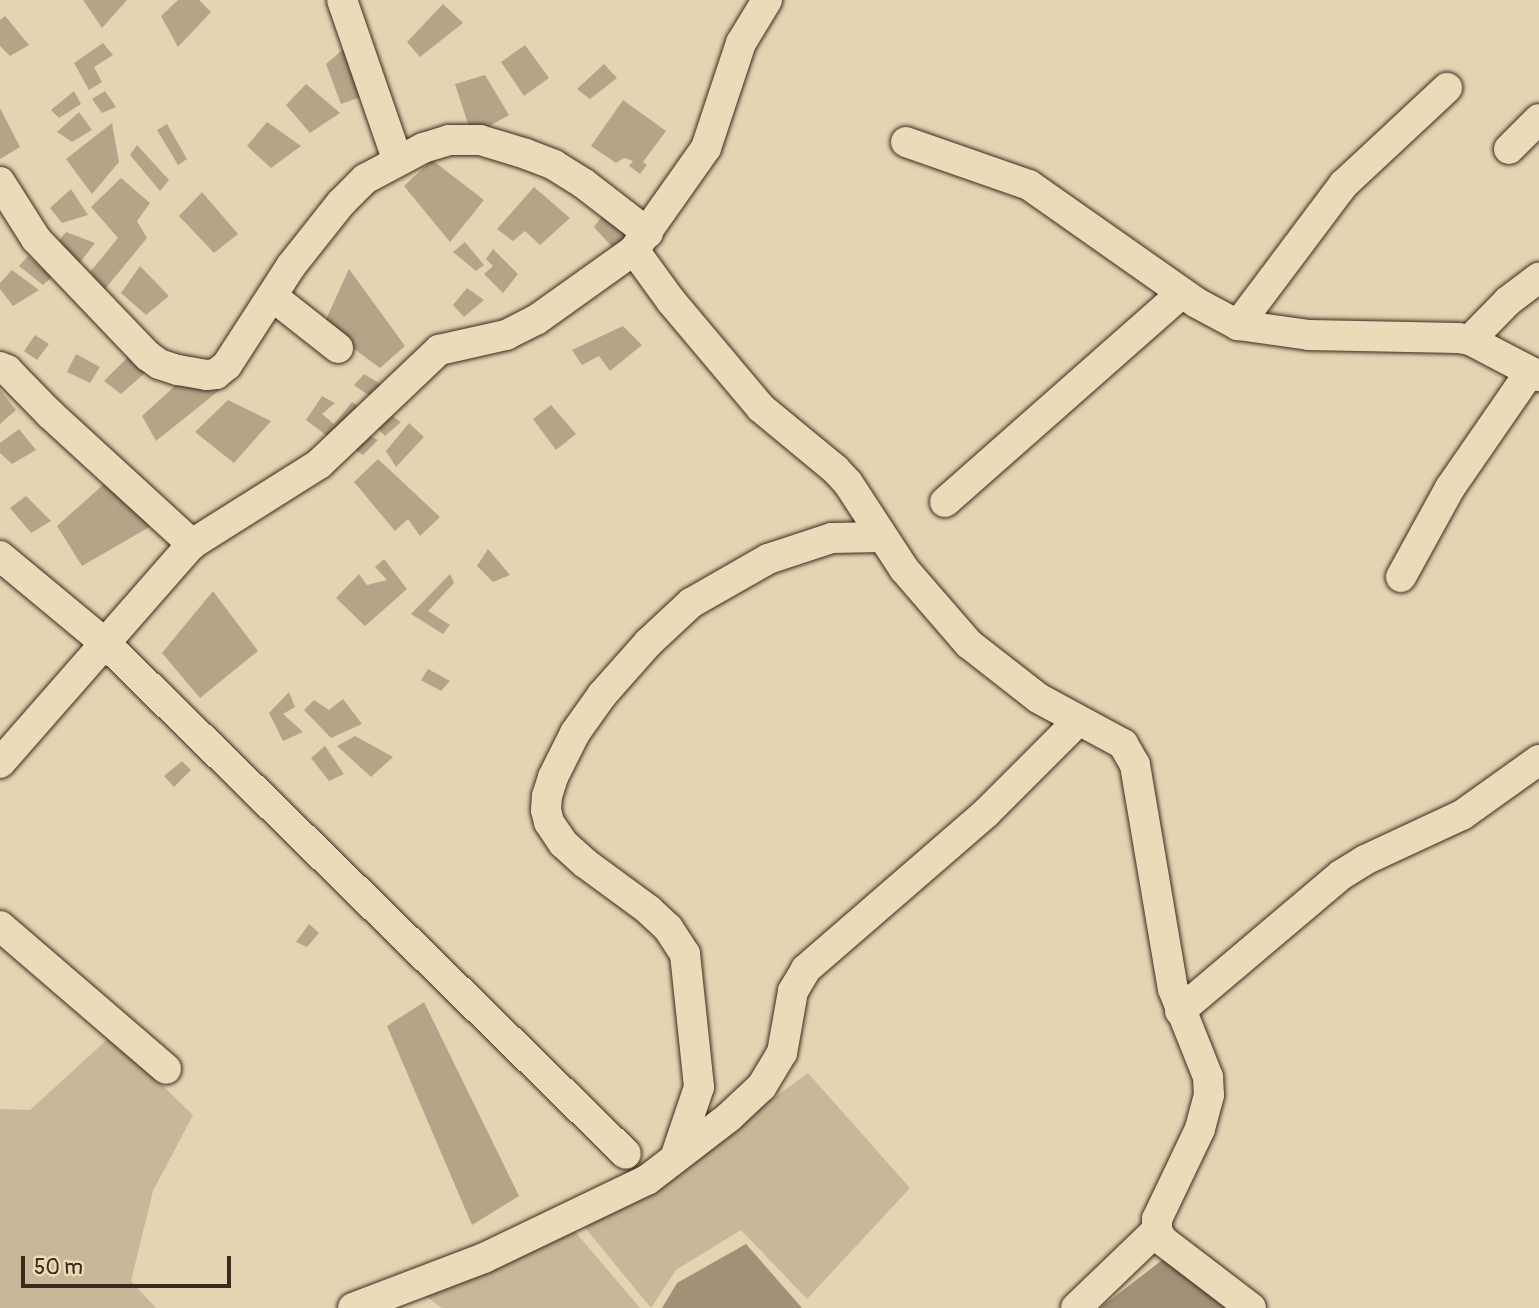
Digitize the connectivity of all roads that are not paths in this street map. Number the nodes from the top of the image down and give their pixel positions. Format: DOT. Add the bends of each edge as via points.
graph roads {
  1 [pos="342,0"];
  2 [pos="767,0"];
  3 [pos="1447,89"];
  4 [pos="1539,119"];
  5 [pos="906,142"];
  6 [pos="1509,149"];
  7 [pos="397,159"];
  8 [pos="0,182"];
  9 [pos="641,242"];
  10 [pos="1539,278"];
  11 [pos="1182,293"];
  12 [pos="272,296"];
  13 [pos="1238,325"];
  14 [pos="1470,340"];
  15 [pos="338,348"];
  16 [pos="0,367"];
  17 [pos="1535,374"];
  18 [pos="946,502"];
  19 [pos="880,537"];
  20 [pos="192,544"];
  21 [pos="0,556"];
  22 [pos="1402,577"];
  23 [pos="106,643"];
  24 [pos="1078,721"];
  25 [pos="1539,760"];
  26 [pos="0,763"];
  27 [pos="0,926"];
  28 [pos="1180,1011"];
  29 [pos="166,1069"];
  30 [pos="625,1154"];
  31 [pos="675,1159"];
  32 [pos="1157,1230"];
  33 [pos="353,1308"];
  34 [pos="1076,1308"];
  35 [pos="1251,1308"];
  1 -- 7 [label="street"];
  2 -- 9 [label="street" via="741,43 706,148"];
  3 -- 13 [label="street" via="1344,184"];
  4 -- 6 [label="street"];
  5 -- 11 [label="street" via="1029,186"];
  7 -- 9 [label="street" via="449,140 500,144 554,165"];
  7 -- 12 [label="street" via="365,178 334,211"];
  8 -- 12 [label="street" via="36,239 159,363 216,374 227,365"];
  9 -- 19 [label="street" via="671,301 761,408 848,483"];
  9 -- 20 [label="street" via="536,320 506,335 439,350 319,464"];
  10 -- 14 [label="street" via="1508,300"];
  11 -- 13 [label="street"];
  11 -- 18 [label="street"];
  12 -- 15 [label="street"];
  13 -- 14 [label="street" via="1309,335"];
  14 -- 17 [label="street"];
  16 -- 20 [label="street"];
  17 -- 22 [label="street" via="1450,488"];
  19 -- 24 [label="street" via="969,644 1038,698"];
  19 -- 31 [label="street" via="832,538 768,559 691,603 602,695 553,776 547,810 563,843 649,910 685,954 699,1087"];
  20 -- 23 [label="street"];
  21 -- 23 [label="street"];
  23 -- 26 [label="street"];
  23 -- 30 [label="street"];
  24 -- 28 [label="street" via="1123,744 1135,765"];
  24 -- 31 [label="street" via="986,813 806,969 793,991 782,1053 762,1086"];
  25 -- 28 [label="street" via="1462,815 1341,875"];
  27 -- 29 [label="street"];
  28 -- 32 [label="street" via="1208,1077 1209,1095 1200,1129 1157,1219"];
  31 -- 33 [label="street" via="647,1180 484,1258"];
  32 -- 34 [label="street"];
  32 -- 35 [label="street" via="1162,1240"];
}
